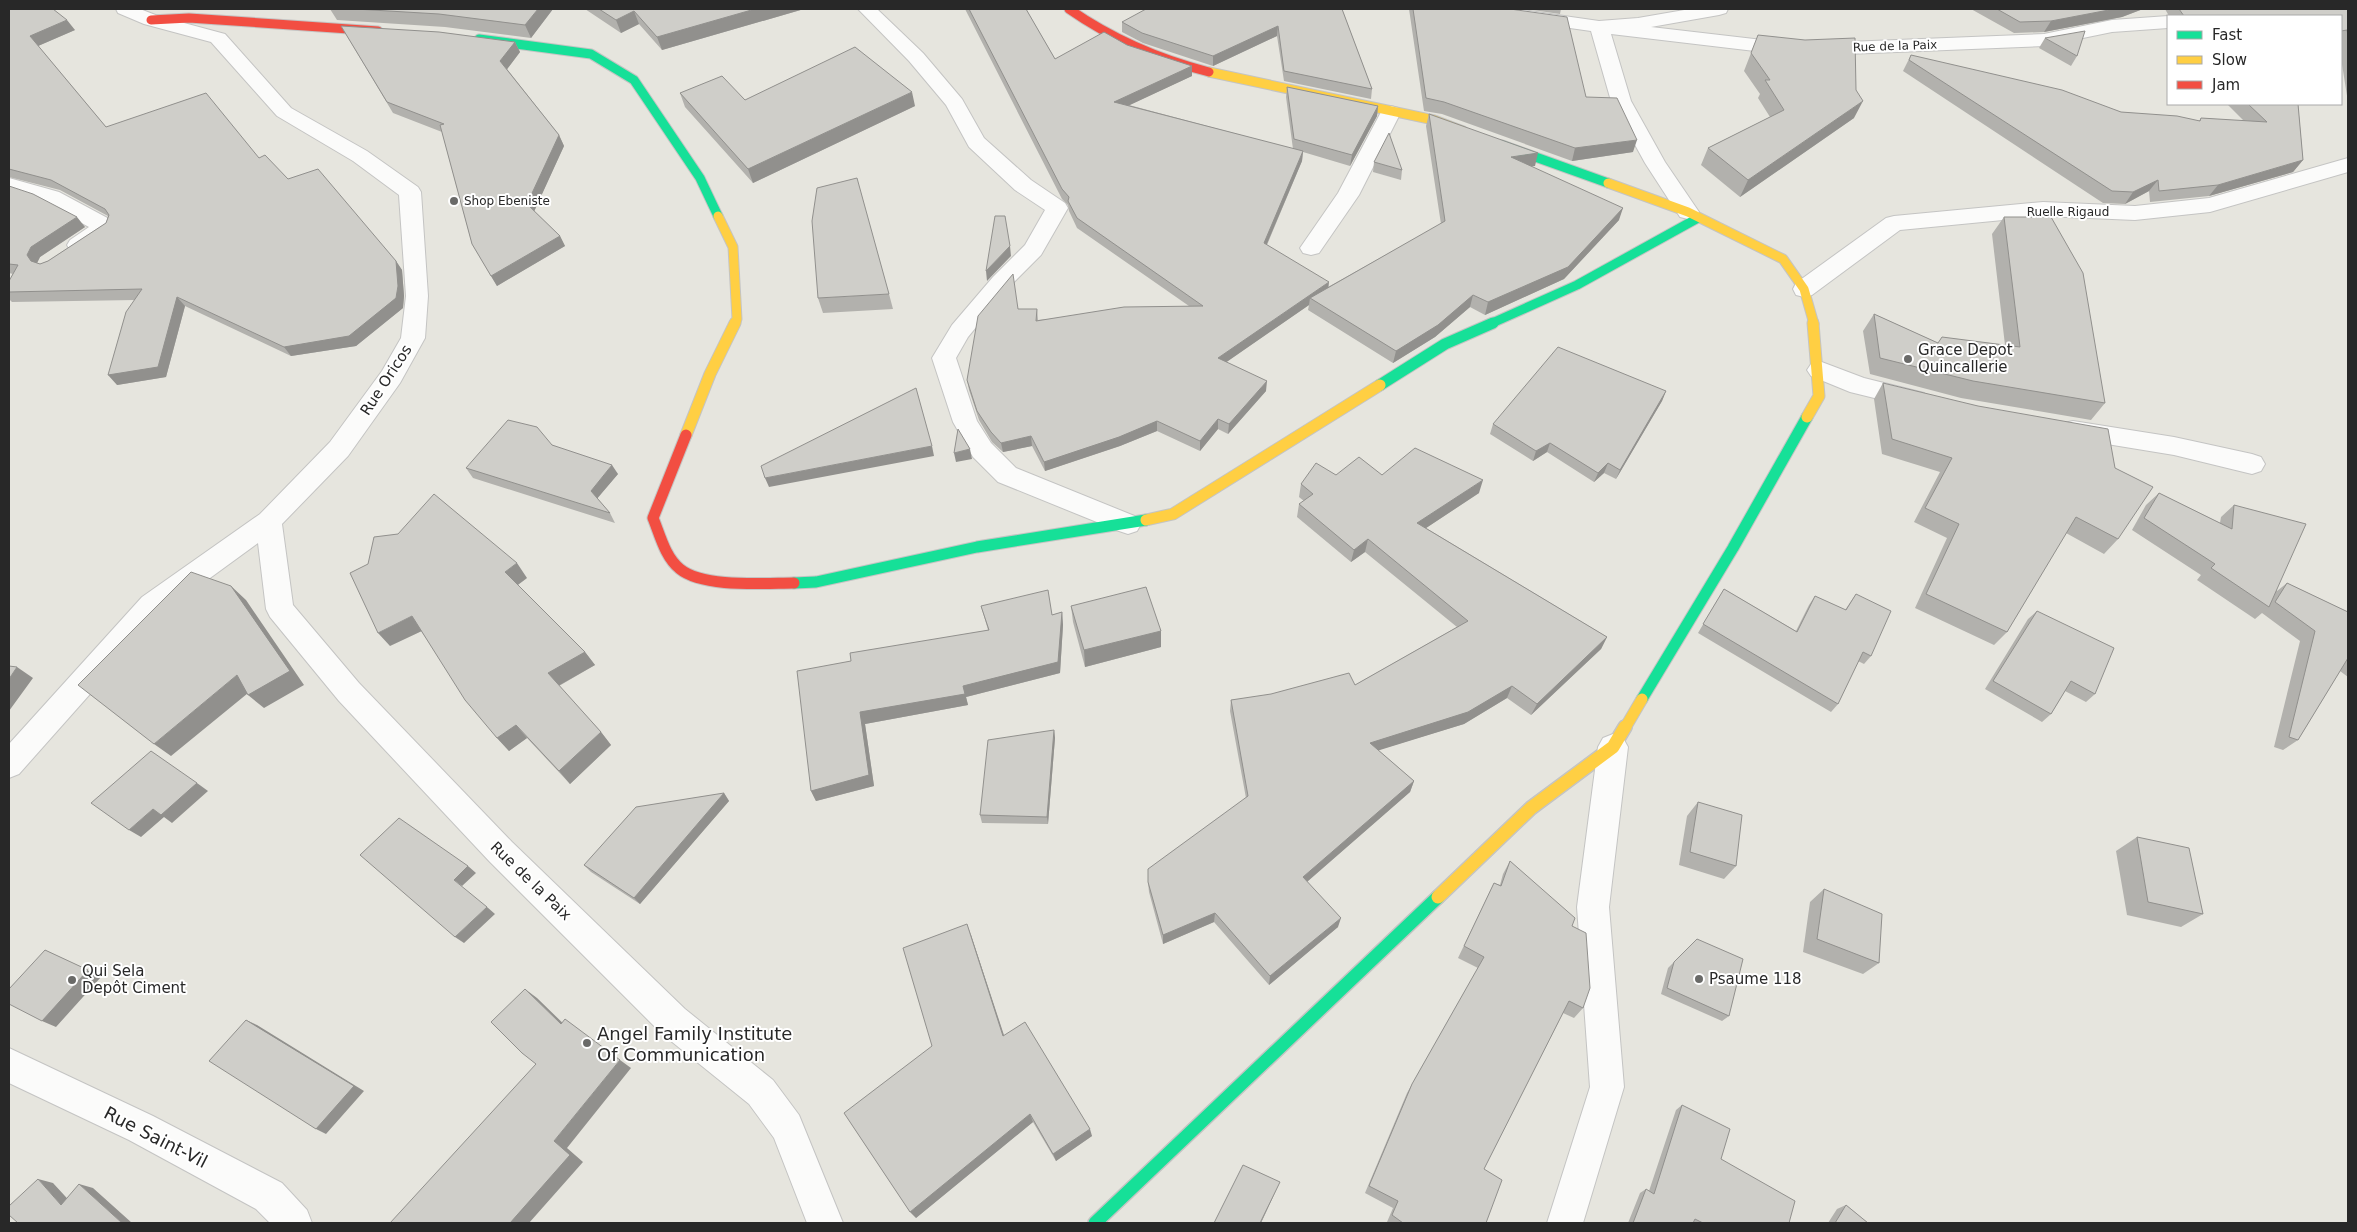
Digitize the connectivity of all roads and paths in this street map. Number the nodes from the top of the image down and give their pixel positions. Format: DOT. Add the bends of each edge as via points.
graph roads {
  1 [pos="125,9"];
  2 [pos="867,9"];
  3 [pos="1069,9"];
  4 [pos="1504,9"];
  5 [pos="1719,9"];
  6 [pos="151,20"];
  7 [pos="2167,22"];
  8 [pos="1599,27"];
  9 [pos="386,31"];
  10 [pos="465,38"];
  11 [pos="1391,112"];
  12 [pos="1470,134"];
  13 [pos="1489,140"];
  14 [pos="2348,164"];
  15 [pos="9,185"];
  16 [pos="1693,215"];
  17 [pos="1311,248"];
  18 [pos="57,259"];
  19 [pos="1804,289"];
  20 [pos="1819,370"];
  21 [pos="1941,405"];
  22 [pos="2047,426"];
  23 [pos="2252,464"];
  24 [pos="269,521"];
  25 [pos="1128,524"];
  26 [pos="1613,746"];
  27 [pos="9,765"];
  28 [pos="9,1064"];
  29 [pos="294,1223"];
  30 [pos="825,1223"];
  31 [pos="1095,1223"];
  32 [pos="1565,1223"];
  1 -- 6 [label="street, Rue Oricos"];
  2 -- 25 [label="street" via="916,57 956,103 976,142 1056,208 1033,250 960,331 944,358 965,422 982,450 1007,475"];
  3 -- 11 [label="street" via="1085,22 1135,49 1212,74"];
  4 -- 8 [label="street, Rue de la Paix" via="1506,13"];
  5 -- 8 [label="street" via="1638,24"];
  6 -- 9 [label="street" via="189,18"];
  6 -- 24 [label="street, Rue Oricos" via="218,38 284,112 360,156 410,192 416,296 412,338 391,377 339,448"];
  7 -- 8 [label="street, Rue de la Paix" via="2112,26 2044,40 1797,50"];
  8 -- 16 [label="street" via="1620,101 1654,164"];
  10 -- 25 [label="street" via="591,54 634,80 700,178 733,247 736,319 710,374 653,518 665,547 680,570 694,577 719,582 816,582 978,547"];
  11 -- 12 [label="street" via="1434,120"];
  11 -- 17 [label="street" via="1348,195"];
  13 -- 16 [label="street"];
  14 -- 19 [label="street, Ruelle Rigaud" via="2210,205 2135,213 2042,209 1894,223"];
  15 -- 18 [label="street" via="51,197 105,226"];
  16 -- 19 [label="street" via="1783,259"];
  16 -- 25 [label="street" via="1577,285 1445,344 1174,514"];
  19 -- 20 [label="street" via="1813,316"];
  20 -- 21 [label="street" via="1859,386"];
  20 -- 26 [label="street" via="1819,396 1733,548"];
  22 -- 23 [label="street" via="2174,446"];
  24 -- 27 [label="street, Rue Oricos" via="152,606"];
  24 -- 30 [label="street, Rue de la Paix" via="280,609 349,692 501,852 673,1021 761,1092 787,1128"];
  26 -- 31 [label="street" via="1531,808"];
  26 -- 32 [label="street" via="1593,907 1607,1087"];
  28 -- 29 [label="street, Rue Saint-Vil" via="141,1128 269,1196"];
}
